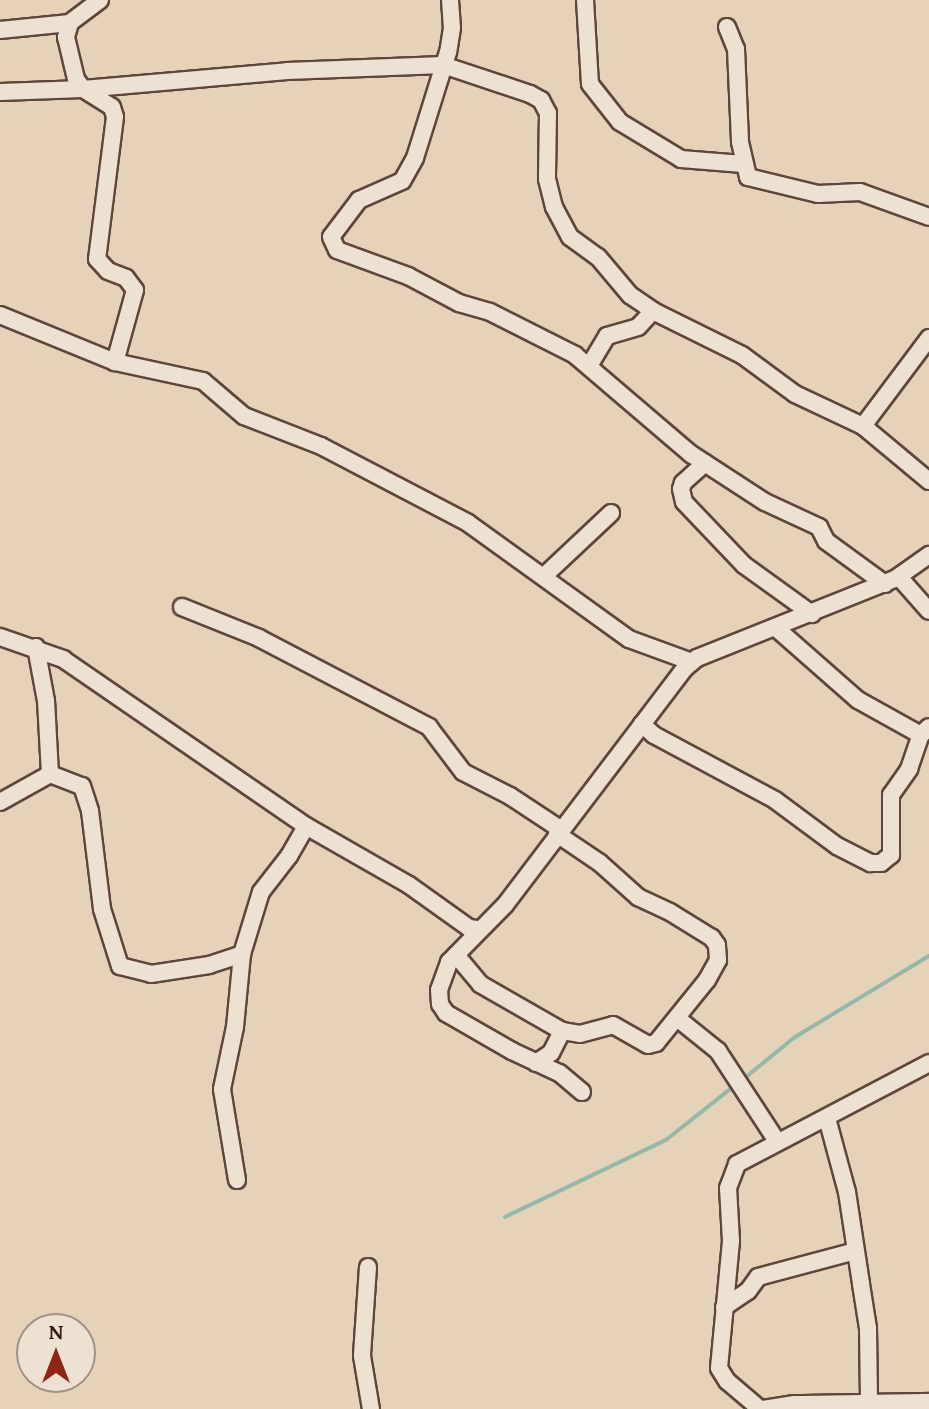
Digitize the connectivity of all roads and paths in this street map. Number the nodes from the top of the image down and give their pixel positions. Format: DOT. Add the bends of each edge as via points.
graph roads {
  1 [pos="100,0"];
  2 [pos="450,0"];
  3 [pos="585,0"];
  4 [pos="70,23"];
  5 [pos="727,27"];
  6 [pos="0,30"];
  7 [pos="443,65"];
  8 [pos="83,89"];
  9 [pos="0,92"];
  10 [pos="743,164"];
  11 [pos="929,217"];
  12 [pos="653,311"];
  13 [pos="0,315"];
  14 [pos="929,338"];
  15 [pos="115,362"];
  16 [pos="589,366"];
  17 [pos="863,426"];
  18 [pos="705,463"];
  19 [pos="929,481"];
  20 [pos="611,513"];
  21 [pos="929,555"];
  22 [pos="544,576"];
  23 [pos="892,581"];
  24 [pos="182,607"];
  25 [pos="929,611"];
  26 [pos="812,614"];
  27 [pos="776,628"];
  28 [pos="0,637"];
  29 [pos="36,647"];
  30 [pos="692,662"];
  31 [pos="642,724"];
  32 [pos="925,731"];
  33 [pos="50,774"];
  34 [pos="0,802"];
  35 [pos="306,826"];
  36 [pos="558,831"];
  37 [pos="477,929"];
  38 [pos="242,954"];
  39 [pos="456,955"];
  40 [pos="677,1018"];
  41 [pos="562,1031"];
  42 [pos="536,1063"];
  43 [pos="929,1063"];
  44 [pos="582,1092"];
  45 [pos="827,1118"];
  46 [pos="777,1141"];
  47 [pos="237,1180"];
  48 [pos="856,1251"];
  49 [pos="368,1267"];
  50 [pos="724,1307"];
  51 [pos="869,1401"];
  52 [pos="929,1402"];
  53 [pos="371,1409"];
  54 [pos="761,1409"];
  1 -- 4 [label="street"];
  2 -- 7 [label="street" via="452,28"];
  3 -- 10 [label="street" via="590,84 620,122 681,159"];
  4 -- 6 [label="street"];
  4 -- 8 [label="street" via="66,48"];
  5 -- 10 [label="street" via="736,49"];
  7 -- 8 [label="street" via="287,71"];
  7 -- 12 [label="street" via="530,94 544,104 549,120 547,179 561,220 575,242 598,257 630,295"];
  7 -- 16 [label="street" via="415,158 402,181 359,200 331,237 337,250 490,312"];
  8 -- 9 [label="street"];
  8 -- 15 [label="street" via="112,107 115,117 97,259 135,290"];
  10 -- 11 [label="street" via="751,179 818,194 860,192"];
  12 -- 16 [label="street" via="638,327 607,336"];
  12 -- 17 [label="street" via="732,349 795,394"];
  13 -- 15 [label="street"];
  14 -- 17 [label="street"];
  15 -- 22 [label="street" via="203,381 244,416 321,446 426,499"];
  16 -- 18 [label="street" via="654,426"];
  17 -- 19 [label="street"];
  18 -- 23 [label="street" via="765,502 811,522 826,541"];
  18 -- 26 [label="street" via="683,483 684,502 744,565"];
  20 -- 22 [label="street"];
  21 -- 23 [label="street"];
  22 -- 30 [label="street" via="629,639"];
  23 -- 25 [label="street"];
  23 -- 26 [label="street"];
  24 -- 36 [label="street" via="259,638 429,727 463,772 510,796"];
  26 -- 27 [label="street"];
  27 -- 30 [label="street"];
  27 -- 32 [label="street" via="858,700"];
  28 -- 29 [label="street"];
  29 -- 33 [label="street" via="46,701"];
  29 -- 35 [label="street" via="63,659"];
  30 -- 31 [label="street"];
  31 -- 32 [label="street" via="775,800 837,846 871,863 891,855 891,795"];
  31 -- 36 [label="street"];
  33 -- 34 [label="street"];
  33 -- 38 [label="street" via="82,786 102,909 120,966 151,974"];
  35 -- 37 [label="street"];
  35 -- 38 [label="street" via="261,892"];
  36 -- 37 [label="street" via="492,920"];
  36 -- 40 [label="street" via="638,897 717,945 714,968"];
  37 -- 39 [label="street"];
  38 -- 47 [label="street" via="222,1089"];
  39 -- 41 [label="street" via="480,984"];
  39 -- 42 [label="street" via="439,990 446,1013"];
  40 -- 41 [label="street" via="652,1045 613,1025 580,1034"];
  40 -- 46 [label="street" via="718,1051"];
  41 -- 42 [label="street" via="551,1053"];
  42 -- 44 [label="street"];
  43 -- 45 [label="street"];
  45 -- 46 [label="street"];
  45 -- 48 [label="street"];
  46 -- 50 [label="street" via="737,1164 728,1188 731,1241"];
  48 -- 50 [label="street" via="758,1277"];
  48 -- 51 [label="street" via="868,1328"];
  49 -- 53 [label="street" via="362,1356"];
  50 -- 54 [label="street" via="719,1368"];
  51 -- 52 [label="street"];
  51 -- 54 [label="street"];
}
